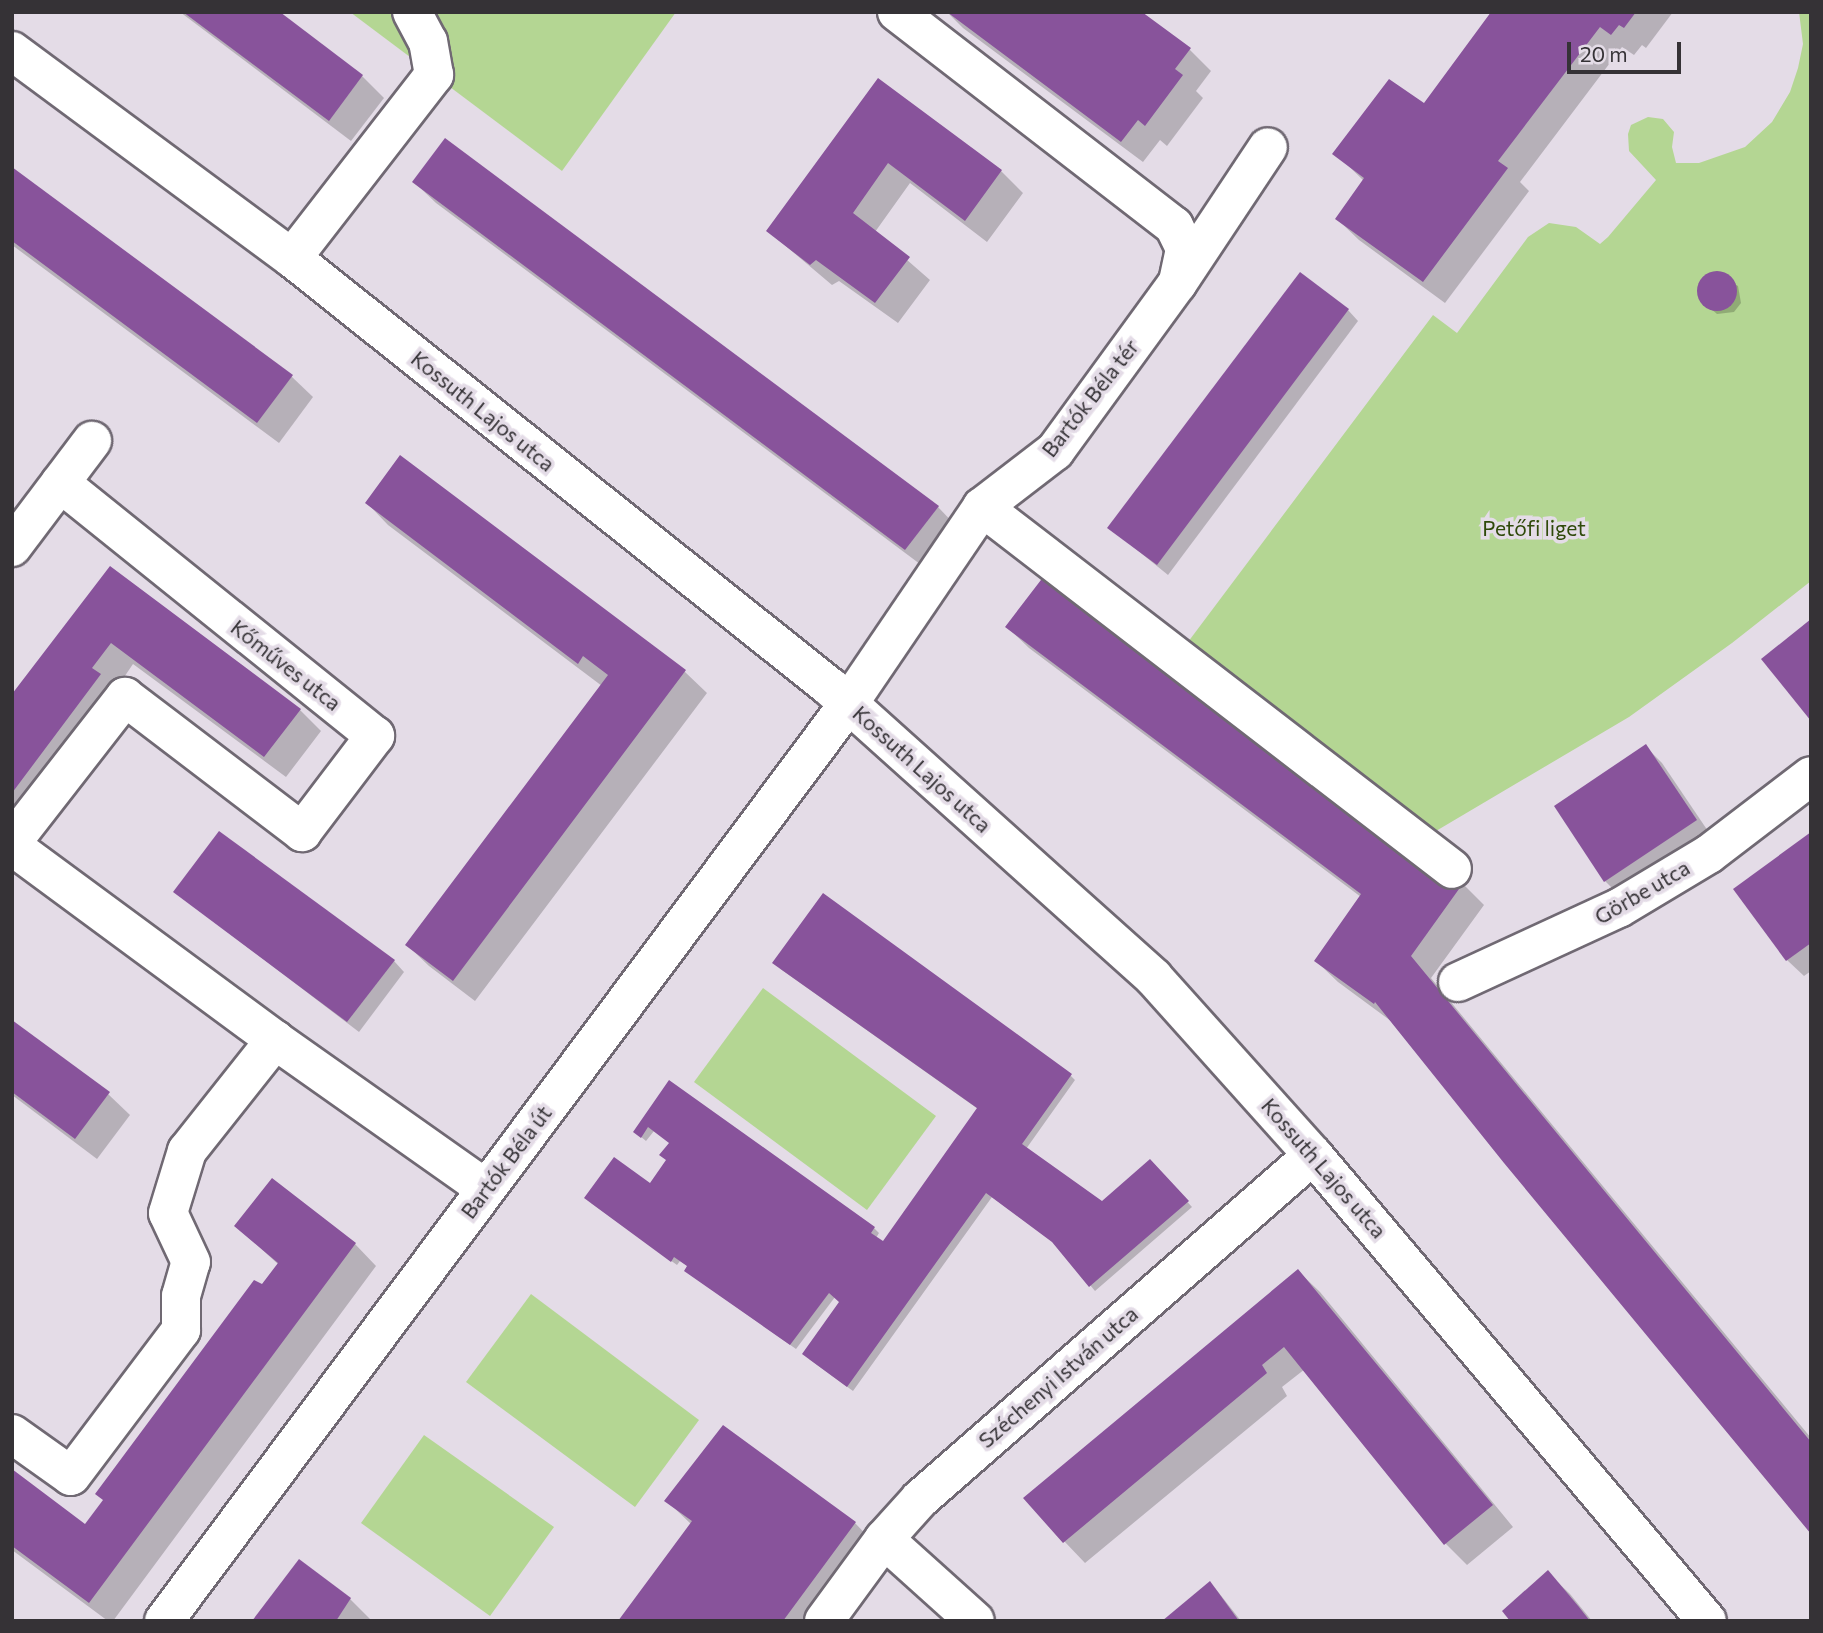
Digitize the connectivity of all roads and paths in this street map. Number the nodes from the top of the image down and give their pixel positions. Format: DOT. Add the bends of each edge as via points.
graph roads {
  1 [pos="412,12"];
  2 [pos="897,12"];
  3 [pos="12,51"];
  4 [pos="1268,147"];
  5 [pos="292,258"];
  6 [pos="1177,284"];
  7 [pos="92,441"];
  8 [pos="60,483"];
  9 [pos="982,507"];
  10 [pos="12,547"];
  11 [pos="849,704"];
  12 [pos="1811,776"];
  13 [pos="12,844"];
  14 [pos="1452,869"];
  15 [pos="1458,982"];
  16 [pos="275,1040"];
  17 [pos="1313,1155"];
  18 [pos="486,1189"];
  19 [pos="12,1434"];
  20 [pos="884,1539"];
  21 [pos="164,1621"];
  22 [pos="824,1621"];
  23 [pos="975,1621"];
  24 [pos="1707,1621"];
  1 -- 5 [label="street" via="428,42 434,75"];
  2 -- 6 [label="street" via="1174,226 1185,249"];
  3 -- 5 [label="street, Kossuth Lajos utca"];
  4 -- 6 [label="street, Bartók Béla tér"];
  5 -- 11 [label="street, Kossuth Lajos utca"];
  6 -- 9 [label="street, Bartók Béla tér" via="1055,451"];
  7 -- 8 [label="street"];
  8 -- 10 [label="street"];
  8 -- 13 [label="street, Kőműves utca" via="375,736 302,832 125,697"];
  9 -- 11 [label="street, Bartók Béla tér"];
  9 -- 14 [label="street"];
  11 -- 17 [label="street, Kossuth Lajos utca" via="1154,978"];
  11 -- 18 [label="street, Bartók Béla út"];
  12 -- 15 [label="street, Görbe utca" via="1709,854 1619,908"];
  13 -- 16 [label="street"];
  16 -- 18 [label="street"];
  16 -- 19 [label="street" via="187,1151 168,1213 191,1262 181,1296 181,1330 71,1476"];
  17 -- 20 [label="street, Széchenyi István utca" via="920,1499"];
  17 -- 24 [label="street, Kossuth Lajos utca"];
  18 -- 21 [label="street, Bartók Béla út"];
  20 -- 22 [label="street, Széchenyi István utca"];
  20 -- 23 [label="street"];
}
